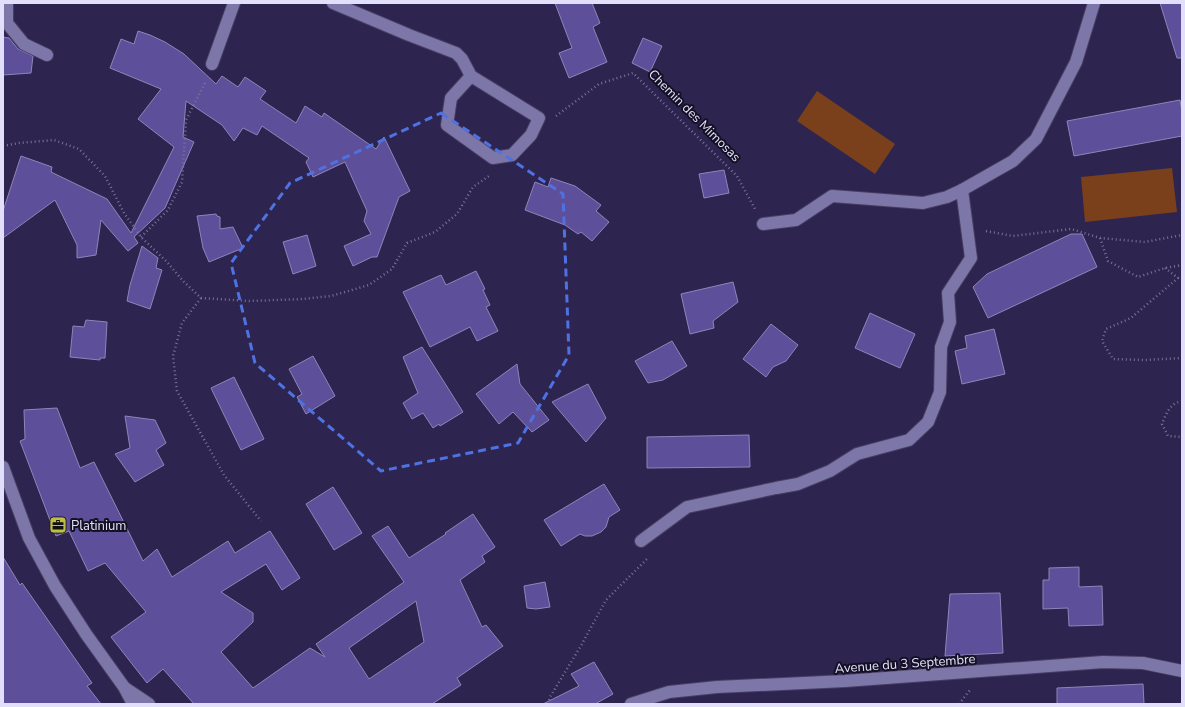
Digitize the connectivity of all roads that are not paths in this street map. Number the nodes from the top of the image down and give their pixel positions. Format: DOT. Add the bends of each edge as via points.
graph roads {
  1 [pos="6,3"];
  2 [pos="234,3"];
  3 [pos="333,3"];
  4 [pos="1094,3"];
  5 [pos="47,55"];
  6 [pos="212,64"];
  7 [pos="471,76"];
  8 [pos="962,190"];
  9 [pos="763,224"];
  10 [pos="3,467"];
  11 [pos="641,541"];
  12 [pos="1182,671"];
  13 [pos="124,687"];
  14 [pos="133,704"];
  15 [pos="149,704"];
  16 [pos="631,704"];
  1 -- 5 [label="main road" via="7,23 24,44"];
  2 -- 6 [label="main road"];
  3 -- 7 [label="main road" via="456,53"];
  4 -- 8 [label="main road" via="1076,62 1036,139 1013,161"];
  7 -- 7 [label="main road" via="451,98 447,125 493,158 512,156 531,135 539,118"];
  8 -- 9 [label="main road" via="923,203 832,196 796,220"];
  8 -- 11 [label="main road" via="971,258 948,293 950,322 940,347 940,392 928,422 909,440 857,454 830,471 798,484 686,507"];
  10 -- 13 [label="main road" via="29,538 55,586"];
  12 -- 16 [label="main road, Avenue du 3 Septembre" via="1142,663 1103,662 669,692"];
  13 -- 14 [label="main road"];
  13 -- 15 [label="main road"];
}
